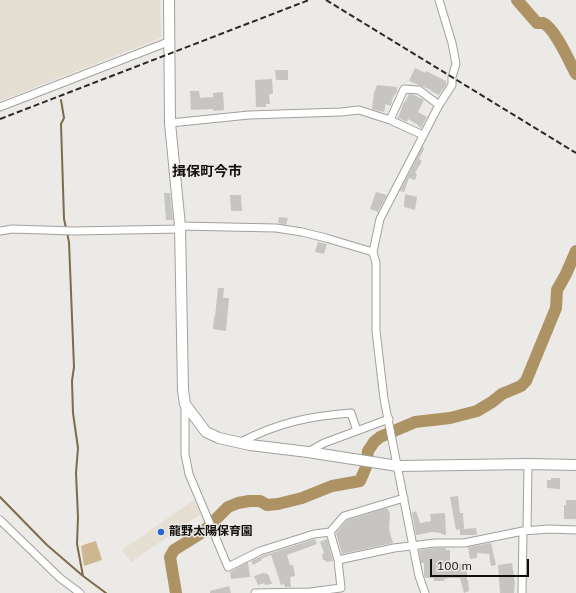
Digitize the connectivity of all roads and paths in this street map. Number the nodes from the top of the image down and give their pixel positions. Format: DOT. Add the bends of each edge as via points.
graph roads {
  1 [pos="169,0"];
  2 [pos="439,0"];
  3 [pos="168,42"];
  4 [pos="439,105"];
  5 [pos="0,107"];
  6 [pos="390,120"];
  7 [pos="170,123"];
  8 [pos="423,135"];
  9 [pos="180,227"];
  10 [pos="0,231"];
  11 [pos="373,252"];
  12 [pos="185,404"];
  13 [pos="389,419"];
  14 [pos="357,431"];
  15 [pos="239,443"];
  16 [pos="308,452"];
  17 [pos="528,464"];
  18 [pos="576,465"];
  19 [pos="398,466"];
  20 [pos="404,498"];
  21 [pos="0,520"];
  22 [pos="576,530"];
  23 [pos="525,531"];
  24 [pos="330,532"];
  25 [pos="412,546"];
  26 [pos="338,560"];
  27 [pos="344,590"];
  28 [pos="80,593"];
  29 [pos="255,593"];
  30 [pos="425,593"];
  31 [pos="522,593"];
  1 -- 3 [label="street"];
  2 -- 4 [label="street" via="456,64 452,85"];
  3 -- 5 [label="street"];
  3 -- 7 [label="street"];
  4 -- 6 [label="street" via="419,90 404,89"];
  4 -- 8 [label="street"];
  6 -- 7 [label="street" via="359,110 250,115"];
  6 -- 8 [label="street"];
  7 -- 9 [label="street"];
  8 -- 11 [label="street" via="380,219"];
  9 -- 10 [label="street"];
  9 -- 11 [label="street" via="276,228 302,232"];
  9 -- 12 [label="street"];
  11 -- 13 [label="street" via="376,262 377,338 384,399"];
  12 -- 15 [label="street" via="206,432"];
  12 -- 24 [label="street" via="185,454 189,474 228,567 260,551 314,534"];
  13 -- 14 [label="street"];
  13 -- 19 [label="street"];
  14 -- 15 [label="street" via="351,413 298,420 274,427"];
  14 -- 16 [label="street"];
  15 -- 16 [label="street"];
  16 -- 19 [label="street"];
  17 -- 18 [label="street"];
  17 -- 19 [label="street"];
  17 -- 23 [label="street"];
  19 -- 20 [label="street"];
  20 -- 24 [label="street" via="344,516"];
  20 -- 25 [label="street"];
  21 -- 28 [label="street" via="60,578"];
  22 -- 23 [label="street"];
  23 -- 25 [label="street" via="464,543"];
  23 -- 31 [label="street"];
  24 -- 26 [label="street"];
  25 -- 26 [label="street"];
  25 -- 30 [label="street"];
  26 -- 27 [label="street"];
  27 -- 29 [label="street"];
}
